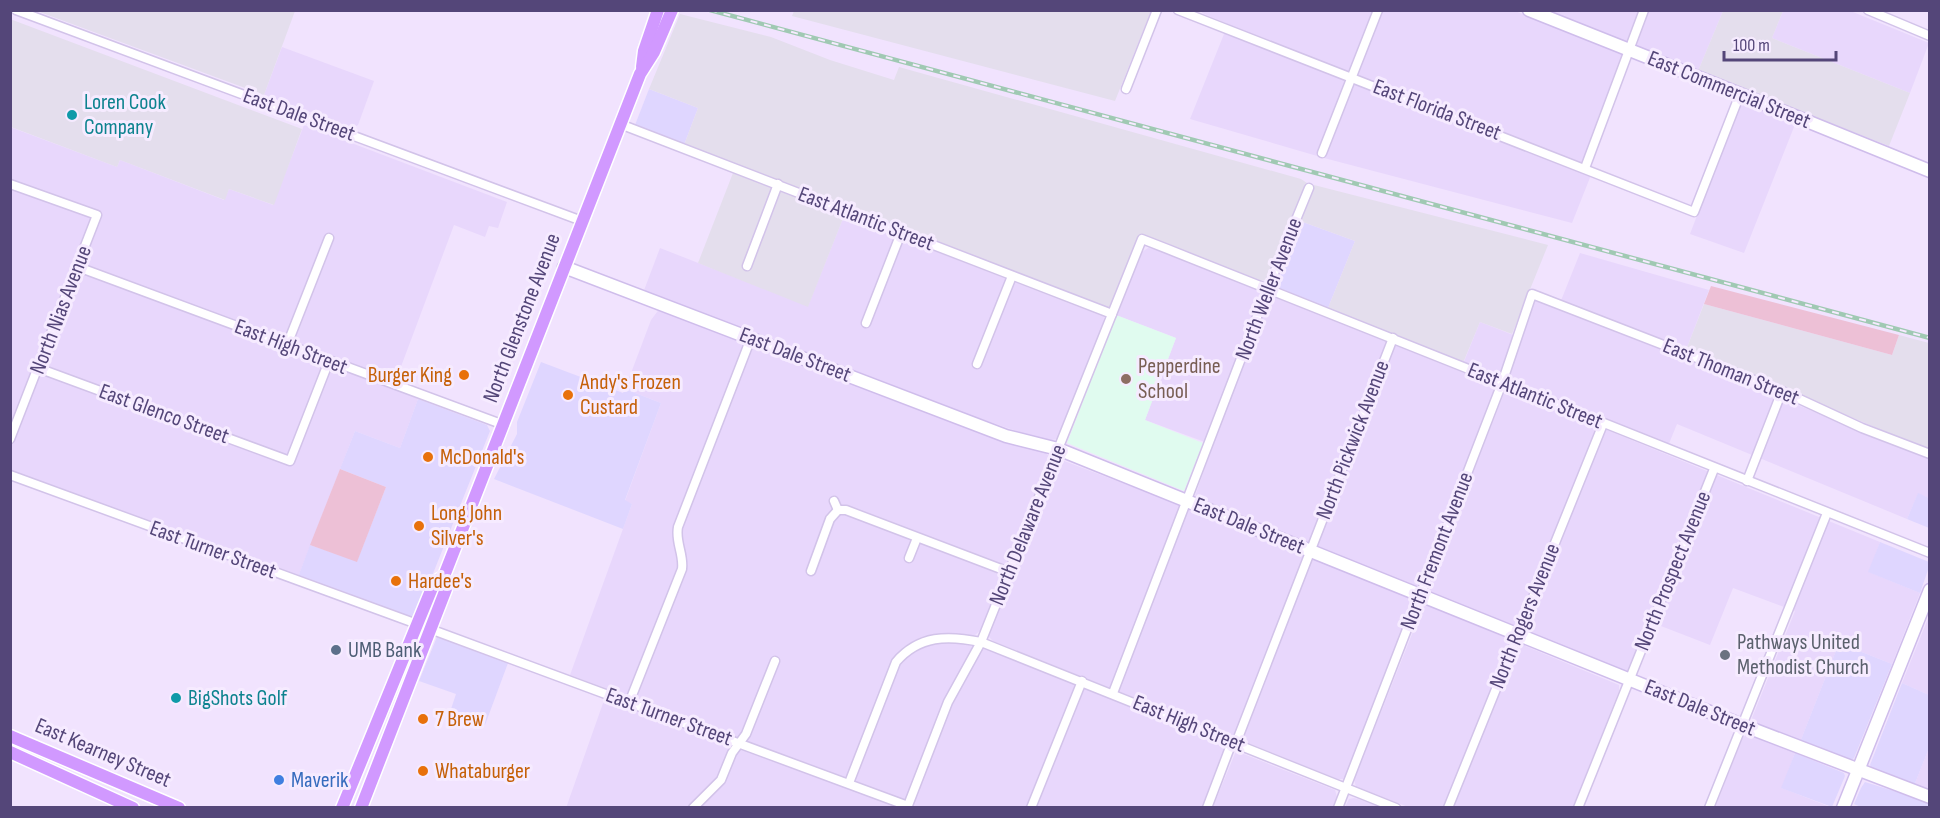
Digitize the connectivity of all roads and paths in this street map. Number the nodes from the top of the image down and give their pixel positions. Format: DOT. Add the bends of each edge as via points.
graph roads {
  1 [pos="16,10"];
  2 [pos="658,10"];
  3 [pos="672,10"];
  4 [pos="1157,10"];
  5 [pos="1178,10"];
  6 [pos="1378,10"];
  7 [pos="1529,10"];
  8 [pos="1644,10"];
  9 [pos="1868,10"];
  10 [pos="1929,36"];
  11 [pos="1629,50"];
  12 [pos="640,74"];
  13 [pos="1352,78"];
  14 [pos="1126,90"];
  15 [pos="1740,94"];
  16 [pos="620,124"];
  17 [pos="1322,153"];
  18 [pos="1585,168"];
  19 [pos="1929,171"];
  20 [pos="10,184"];
  21 [pos="778,184"];
  22 [pos="1309,188"];
  23 [pos="582,221"];
  24 [pos="901,233"];
  25 [pos="329,238"];
  26 [pos="1142,239"];
  27 [pos="747,266"];
  28 [pos="78,267"];
  29 [pos="564,267"];
  30 [pos="1012,276"];
  31 [pos="1268,288"];
  32 [pos="1532,294"];
  33 [pos="1112,314"];
  34 [pos="866,323"];
  35 [pos="751,338"];
  36 [pos="1393,338"];
  37 [pos="287,345"];
  38 [pos="329,361"];
  39 [pos="977,364"];
  40 [pos="38,368"];
  41 [pos="1502,382"];
  42 [pos="1782,391"];
  43 [pos="1603,424"];
  44 [pos="504,425"];
  45 [pos="10,439"];
  46 [pos="1058,449"];
  47 [pos="1929,454"];
  48 [pos="1714,469"];
  49 [pos="10,475"];
  50 [pos="1747,481"];
  51 [pos="1188,501"];
  52 [pos="1827,513"];
  53 [pos="917,538"];
  54 [pos="1310,551"];
  55 [pos="1929,553"];
  56 [pos="909,558"];
  57 [pos="811,571"];
  58 [pos="1009,572"];
  59 [pos="439,580"];
  60 [pos="1929,591"];
  61 [pos="1420,595"];
  62 [pos="417,624"];
  63 [pos="430,629"];
  64 [pos="1517,634"];
  65 [pos="981,642"];
  66 [pos="775,662"];
  67 [pos="1629,679"];
  68 [pos="1082,681"];
  69 [pos="409,684"];
  70 [pos="1113,693"];
  71 [pos="628,703"];
  72 [pos="382,709"];
  73 [pos="1742,725"];
  74 [pos="10,736"];
  75 [pos="1234,742"];
  76 [pos="739,743"];
  77 [pos="10,752"];
  78 [pos="1858,770"];
  79 [pos="849,783"];
  80 [pos="1346,788"];
  81 [pos="108,797"];
  82 [pos="1929,797"];
  83 [pos="126,807"];
  84 [pos="133,807"];
  85 [pos="179,807"];
  86 [pos="335,807"];
  87 [pos="342,807"];
  88 [pos="361,807"];
  89 [pos="693,807"];
  90 [pos="908,807"];
  91 [pos="1031,807"];
  92 [pos="1207,807"];
  93 [pos="1338,807"];
  94 [pos="1396,807"];
  95 [pos="1448,807"];
  96 [pos="1578,807"];
  97 [pos="1709,807"];
  98 [pos="1843,807"];
  1 -- 23 [label="street, East Dale Street"];
  2 -- 12 [label="main road, North Glenstone Avenue"];
  3 -- 12 [label="main road, North Glenstone Avenue"];
  4 -- 14 [label="street"];
  5 -- 13 [label="street, East Florida Street"];
  6 -- 13 [label="street"];
  7 -- 11 [label="street, East Commercial Street"];
  8 -- 11 [label="street"];
  9 -- 10 [label="street"];
  11 -- 15 [label="street, East Commercial Street"];
  11 -- 18 [label="street"];
  12 -- 16 [label="main road, North Glenstone Avenue"];
  13 -- 17 [label="street"];
  13 -- 18 [label="street, East Florida Street"];
  15 -- 18 [label="street, East Florida Street" via="1694,212"];
  15 -- 19 [label="street, East Commercial Street"];
  16 -- 21 [label="street, East Atlantic Street"];
  16 -- 23 [label="main road, North Glenstone Avenue"];
  20 -- 28 [label="street, North Nias Avenue" via="98,215"];
  21 -- 24 [label="street, East Atlantic Street"];
  21 -- 27 [label="street"];
  22 -- 31 [label="street, North Weller Avenue"];
  23 -- 29 [label="main road, North Glenstone Avenue"];
  24 -- 30 [label="street, East Atlantic Street"];
  24 -- 34 [label="street"];
  25 -- 37 [label="street"];
  26 -- 31 [label="street, East Atlantic Street"];
  26 -- 33 [label="street, North Delaware Avenue"];
  28 -- 37 [label="street, East High Street"];
  28 -- 40 [label="street, North Nias Avenue"];
  29 -- 35 [label="street, East Dale Street"];
  29 -- 44 [label="main road, North Glenstone Avenue"];
  30 -- 33 [label="street, East Atlantic Street"];
  30 -- 39 [label="street"];
  31 -- 36 [label="street, East Atlantic Street"];
  31 -- 51 [label="street, North Weller Avenue"];
  32 -- 41 [label="street, North Fremont Avenue"];
  32 -- 42 [label="street, East Thoman Street"];
  33 -- 46 [label="street, North Delaware Avenue"];
  35 -- 46 [label="street, East Dale Street" via="1006,436"];
  35 -- 71 [label="street" via="678,527 682,569"];
  36 -- 41 [label="street, East Atlantic Street"];
  36 -- 54 [label="street, North Pickwick Avenue"];
  37 -- 38 [label="street, East High Street"];
  38 -- 40 [label="street, East Glenco Street" via="290,461"];
  38 -- 44 [label="street, East High Street"];
  40 -- 45 [label="street, North Nias Avenue"];
  41 -- 43 [label="street, East Atlantic Street"];
  41 -- 61 [label="street, North Fremont Avenue"];
  42 -- 47 [label="street, East Thoman Street"];
  42 -- 50 [label="street"];
  43 -- 48 [label="street, East Atlantic Street"];
  43 -- 64 [label="street, North Rogers Avenue"];
  44 -- 59 [label="main road, North Glenstone Avenue"];
  46 -- 51 [label="street, East Dale Street"];
  46 -- 58 [label="street, North Delaware Avenue"];
  48 -- 50 [label="street, East Atlantic Street"];
  48 -- 67 [label="street, North Prospect Avenue"];
  49 -- 62 [label="street, East Turner Street"];
  50 -- 52 [label="street, East Atlantic Street"];
  51 -- 54 [label="street, East Dale Street"];
  51 -- 70 [label="street, North Weller Avenue"];
  52 -- 55 [label="street, East Atlantic Street"];
  52 -- 73 [label="street"];
  53 -- 56 [label="street"];
  53 -- 57 [label="street" via="836,506"];
  53 -- 58 [label="street"];
  54 -- 61 [label="street, East Dale Street"];
  54 -- 75 [label="street, North Pickwick Avenue"];
  58 -- 65 [label="street, North Delaware Avenue"];
  59 -- 62 [label="main road, North Glenstone Avenue"];
  59 -- 63 [label="main road, North Glenstone Avenue" via="446,589"];
  60 -- 78 [label="street"];
  61 -- 64 [label="street, East Dale Street"];
  61 -- 80 [label="street, North Fremont Avenue"];
  62 -- 69 [label="main road" via="419,635 406,674"];
  62 -- 72 [label="main road, North Glenstone Avenue"];
  63 -- 69 [label="main road, North Glenstone Avenue"];
  63 -- 71 [label="street, East Turner Street"];
  64 -- 67 [label="street, East Dale Street"];
  64 -- 95 [label="street, North Rogers Avenue"];
  65 -- 68 [label="street, East High Street"];
  65 -- 79 [label="street, East High Street" via="936,638 905,651 887,682"];
  65 -- 90 [label="street, North Delaware Avenue" via="948,702"];
  66 -- 76 [label="street"];
  67 -- 73 [label="street, East Dale Street"];
  67 -- 96 [label="street, North Prospect Avenue"];
  68 -- 70 [label="street, East High Street"];
  68 -- 91 [label="street"];
  69 -- 88 [label="main road, North Glenstone Avenue"];
  70 -- 75 [label="street, East High Street"];
  71 -- 76 [label="street, East Turner Street"];
  72 -- 86 [label="main road" via="363,737"];
  72 -- 87 [label="main road, North Glenstone Avenue"];
  73 -- 78 [label="street, East Dale Street"];
  73 -- 97 [label="street"];
  74 -- 85 [label="main road, East Kearney Street"];
  75 -- 80 [label="street, East High Street"];
  75 -- 92 [label="street, North Pickwick Avenue"];
  76 -- 79 [label="street, East Turner Street"];
  76 -- 89 [label="street" via="718,784"];
  77 -- 81 [label="main road, East Kearney Street"];
  78 -- 82 [label="street, East Dale Street"];
  78 -- 98 [label="street"];
  79 -- 90 [label="street, East Turner Street"];
  80 -- 93 [label="street, North Fremont Avenue"];
  80 -- 94 [label="street, East High Street"];
  81 -- 83 [label="main road"];
  81 -- 84 [label="main road, East Kearney Street"];
}
